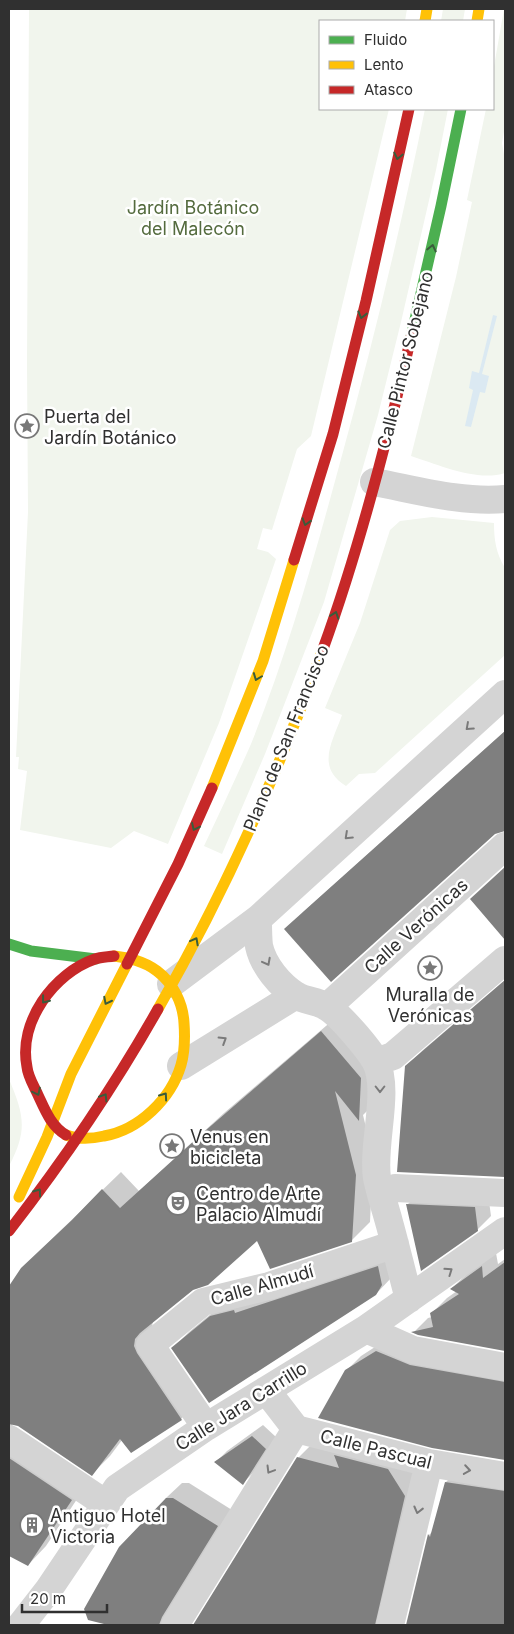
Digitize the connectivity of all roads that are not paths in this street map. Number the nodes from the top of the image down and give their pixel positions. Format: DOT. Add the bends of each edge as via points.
graph roads {
  1 [pos="409,110"];
  2 [pos="461,110"];
  3 [pos="374,482"];
  4 [pos="505,498"];
  5 [pos="505,694"];
  6 [pos="505,846"];
  7 [pos="258,919"];
  8 [pos="9,944"];
  9 [pos="129,957"];
  10 [pos="96,959"];
  11 [pos="505,960"];
  12 [pos="171,984"];
  13 [pos="296,996"];
  14 [pos="327,1007"];
  15 [pos="17,1046"];
  16 [pos="26,1062"];
  17 [pos="376,1062"];
  18 [pos="181,1066"];
  19 [pos="52,1121"];
  20 [pos="78,1138"];
  21 [pos="395,1188"];
  22 [pos="505,1193"];
  23 [pos="9,1218"];
  24 [pos="9,1232"];
  25 [pos="505,1232"];
  26 [pos="394,1244"];
  27 [pos="409,1299"];
  28 [pos="366,1329"];
  29 [pos="505,1367"];
  30 [pos="266,1390"];
  31 [pos="206,1427"];
  32 [pos="296,1429"];
  33 [pos="9,1439"];
  34 [pos="429,1463"];
  35 [pos="505,1476"];
  36 [pos="106,1504"];
  37 [pos="21,1625"];
  38 [pos="175,1625"];
  39 [pos="390,1625"];
  1 -- 9 [label="main road, one-way" via="362,318 321,475 263,661 182,857"];
  3 -- 2 [label="main road, Calle Pintor Sobejano, one-way" via="414,324"];
  3 -- 4 [label="street" via="433,493"];
  12 -- 3 [label="main road, Plano de San Francisco, one-way" via="227,877 293,730 341,597"];
  5 -- 7 [label="street, one-way"];
  6 -- 14 [label="street, Calle Verónicas"];
  7 -- 12 [label="street"];
  7 -- 13 [label="street, one-way" via="259,946 264,960 282,985"];
  8 -- 10 [label="main road" via="31,952"];
  9 -- 10 [label="main road"];
  9 -- 12 [label="main road" via="151,966"];
  9 -- 19 [label="main road, one-way" via="71,1074"];
  10 -- 16 [label="main road, one-way" via="58,985 34,1015 26,1044"];
  11 -- 17 [label="street" via="393,1056"];
  12 -- 18 [label="main road" via="178,994 185,1024"];
  20 -- 12 [label="main road, Plano de San Francisco, one-way"];
  13 -- 14 [label="street"];
  18 -- 13 [label="street, one-way"];
  14 -- 17 [label="street"];
  15 -- 16 [label="main road"];
  16 -- 19 [label="main road, one-way" via="33,1085"];
  17 -- 26 [label="street, one-way" via="381,1087 377,1178"];
  20 -- 18 [label="main road, one-way" via="105,1137 136,1124 162,1099"];
  19 -- 20 [label="main road" via="62,1132"];
  19 -- 23 [label="main road"];
  24 -- 20 [label="main road, Plano de San Francisco, one-way"];
  21 -- 22 [label="street"];
  27 -- 25 [label="street, Calle Jara Carrillo, one-way"];
  26 -- 27 [label="street"];
  26 -- 31 [label="street, Calle Almudí" via="269,1286 203,1302 150,1345"];
  27 -- 28 [label="street, Calle Jara Carrillo"];
  28 -- 29 [label="street" via="413,1350"];
  28 -- 30 [label="street, Calle Jara Carrillo"];
  30 -- 31 [label="street, Calle Jara Carrillo"];
  30 -- 32 [label="street, Calle Pascual"];
  31 -- 36 [label="street, Calle Jara Carrillo" via="117,1488"];
  32 -- 34 [label="street, Calle Pascual"];
  32 -- 38 [label="street, one-way"];
  33 -- 36 [label="street"];
  34 -- 35 [label="street, Calle Pascual, one-way"];
  34 -- 39 [label="street, one-way"];
  36 -- 37 [label="street, Calle Jara Carrillo" via="49,1590"];
}
